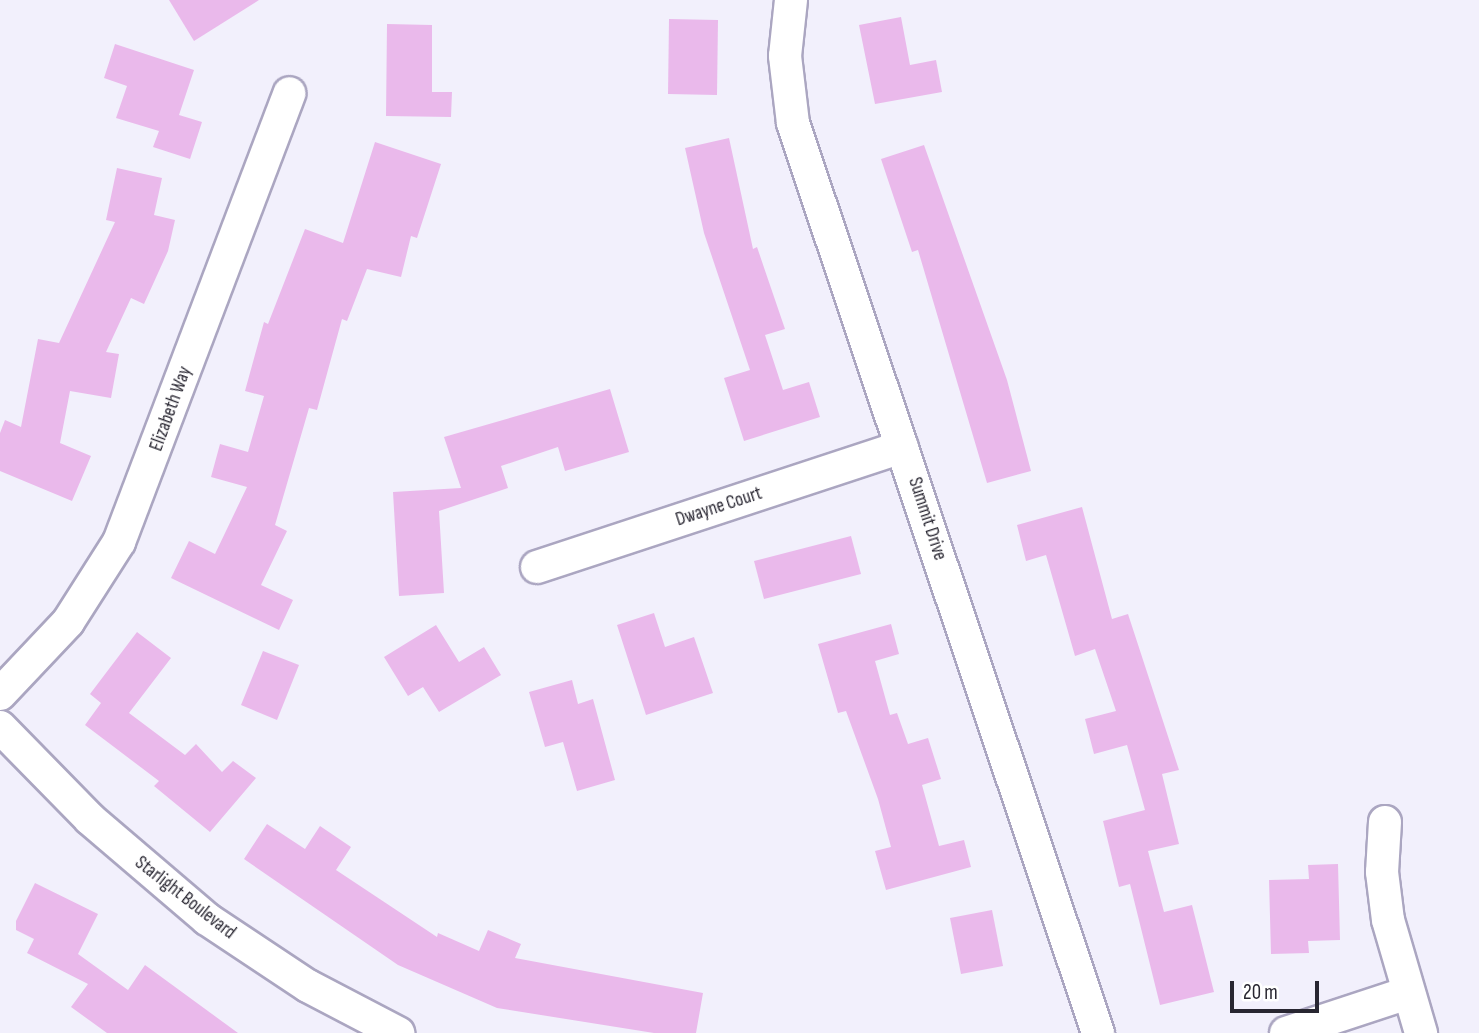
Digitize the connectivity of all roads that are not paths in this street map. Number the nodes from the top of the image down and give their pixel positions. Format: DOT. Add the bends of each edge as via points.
graph roads {
  1 [pos="791,0"];
  2 [pos="290,93"];
  3 [pos="902,447"];
  4 [pos="537,568"];
  5 [pos="0,694"];
  6 [pos="0,727"];
  7 [pos="1385,821"];
  8 [pos="1408,993"];
  9 [pos="398,1033"];
  10 [pos="1098,1033"];
  11 [pos="1286,1033"];
  12 [pos="1421,1033"];
  1 -- 3 [label="street, Summit Drive" via="785,56 793,123"];
  2 -- 5 [label="street, Elizabeth Way" via="119,542 68,622"];
  3 -- 4 [label="street, Dwayne Court"];
  3 -- 10 [label="street, Summit Drive"];
  6 -- 9 [label="street, Starlight Boulevard" via="90,819 207,919 308,986"];
  7 -- 8 [label="street" via="1385,894"];
  8 -- 11 [label="street"];
  8 -- 12 [label="street"];
}
